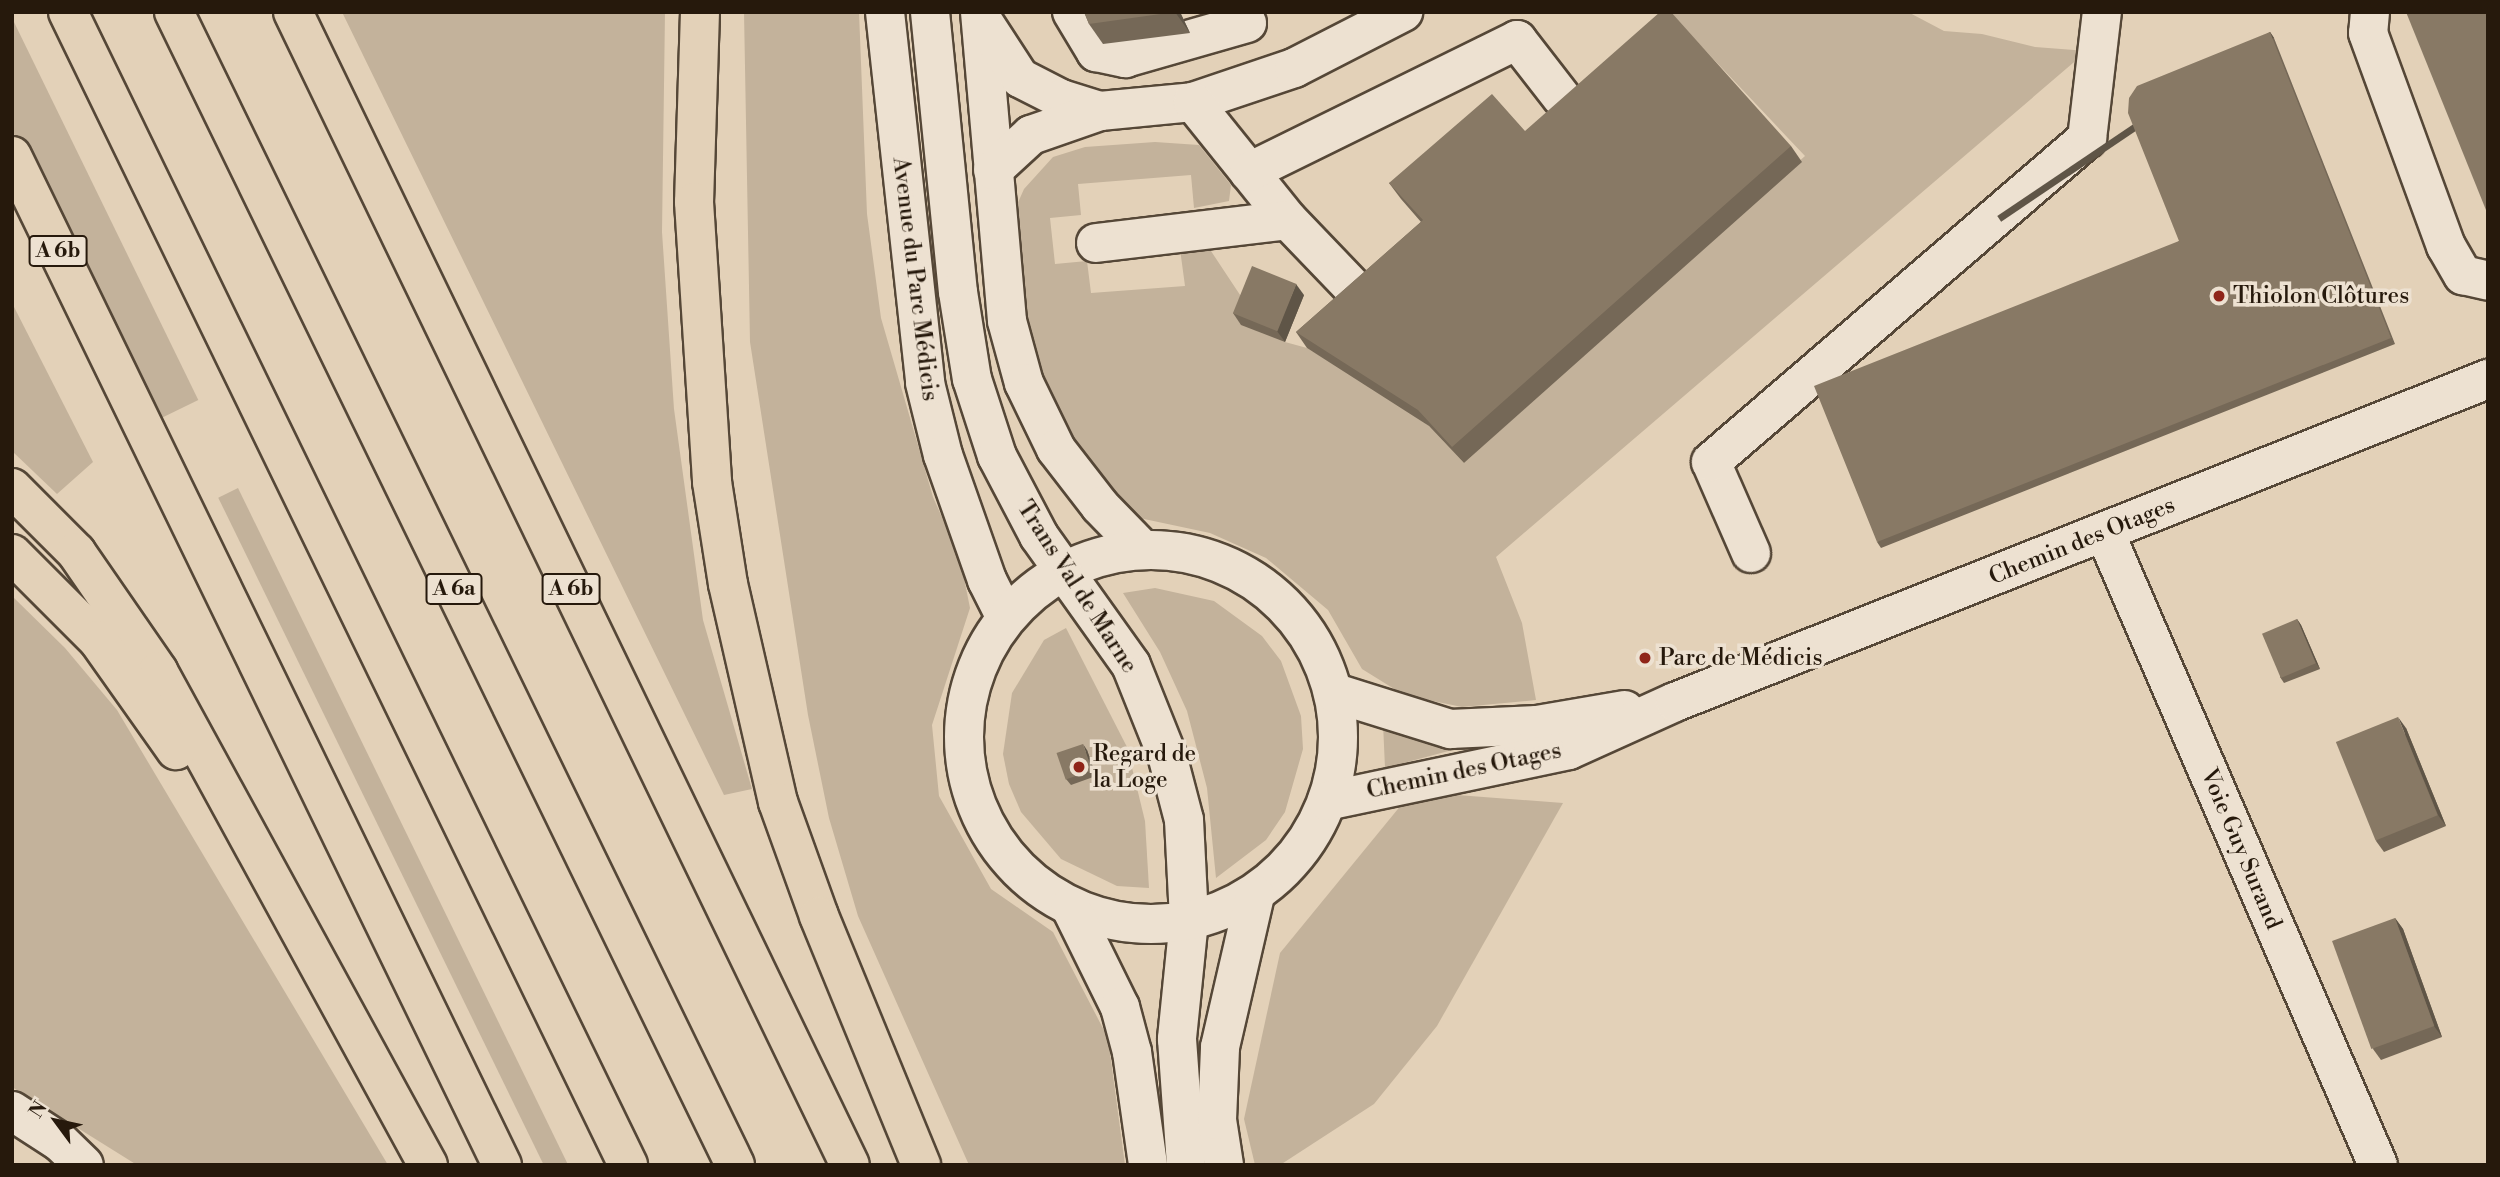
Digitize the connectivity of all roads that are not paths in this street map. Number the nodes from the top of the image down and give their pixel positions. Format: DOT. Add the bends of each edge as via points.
graph roads {
  1 [pos="68,12"];
  2 [pos="174,12"];
  3 [pos="293,12"];
  4 [pos="700,12"];
  5 [pos="885,12"];
  6 [pos="929,12"];
  7 [pos="1072,12"];
  8 [pos="1403,12"];
  9 [pos="2102,12"];
  10 [pos="2370,12"];
  11 [pos="980,14"];
  12 [pos="1247,18"];
  13 [pos="1266,77"];
  14 [pos="1562,98"];
  15 [pos="1193,102"];
  16 [pos="1100,111"];
  17 [pos="12,156"];
  18 [pos="993,170"];
  19 [pos="1249,172"];
  20 [pos="1288,220"];
  21 [pos="1096,243"];
  22 [pos="2488,281"];
  23 [pos="1358,293"];
  24 [pos="2488,379"];
  25 [pos="12,488"];
  26 [pos="2105,533"];
  27 [pos="1142,549"];
  28 [pos="1751,553"];
  29 [pos="12,554"];
  30 [pos="1062,572"];
  31 [pos="1006,618"];
  32 [pos="1335,694"];
  33 [pos="1675,702"];
  34 [pos="218,778"];
  35 [pos="1327,801"];
  36 [pos="1255,895"];
  37 [pos="1070,906"];
  38 [pos="1189,920"];
  39 [pos="12,1111"];
  40 [pos="84,1165"];
  41 [pos="428,1165"];
  42 [pos="502,1165"];
  43 [pos="628,1165"];
  44 [pos="735,1165"];
  45 [pos="850,1165"];
  46 [pos="921,1165"];
  47 [pos="1147,1165"];
  48 [pos="1186,1165"];
  49 [pos="1224,1165"];
  50 [pos="2378,1165"];
  1 -- 43 [label="highway"];
  2 -- 44 [label="highway, A 6a"];
  3 -- 45 [label="highway, A 6b"];
  4 -- 46 [label="highway" via="694,202 712,482 728,584 778,802 818,916"];
  5 -- 31 [label="street, Avenue du Parc Médicis" via="925,383 943,455 987,580"];
  6 -- 30 [label="street, Trans Val de Marne" via="958,292 972,379 998,456"];
  7 -- 12 [label="street" via="1096,52 1125,58"];
  8 -- 13 [label="street" via="1294,68"];
  9 -- 28 [label="street" via="2087,139 1711,462"];
  10 -- 22 [label="street" via="2368,33 2446,246 2463,275"];
  11 -- 16 [label="street" via="1020,78 1061,99"];
  11 -- 18 [label="street"];
  12 -- 13 [label="street"];
  13 -- 15 [label="street"];
  14 -- 19 [label="street" via="1517,40"];
  15 -- 16 [label="street"];
  15 -- 19 [label="street"];
  16 -- 18 [label="street" via="1031,135"];
  17 -- 42 [label="highway, A 6b"];
  18 -- 27 [label="street" via="1007,321 1024,383 1056,449 1100,506"];
  19 -- 20 [label="street"];
  20 -- 21 [label="street"];
  20 -- 23 [label="street"];
  24 -- 26 [label="street, Chemin des Otages"];
  25 -- 34 [label="highway" via="76,552 125,617"];
  26 -- 33 [label="street, Chemin des Otages"];
  26 -- 50 [label="street, Voie Guy Surand"];
  27 -- 30 [label="street" via="1101,556"];
  27 -- 32 [label="street" via="1191,553 1214,561 1238,570 1278,598 1309,636"];
  29 -- 34 [label="highway" via="45,582 98,640 179,756"];
  30 -- 31 [label="street"];
  30 -- 38 [label="street, Trans Val de Marne" via="1119,645 1167,755 1184,820"];
  31 -- 37 [label="street" via="981,659 966,706 964,754 975,801 1005,853 1030,880"];
  32 -- 33 [label="street, Chemin des Otages" via="1450,729 1537,725"];
  32 -- 35 [label="street" via="1338,752"];
  33 -- 35 [label="street, Chemin des Otages" via="1569,750"];
  34 -- 41 [label="highway"];
  35 -- 36 [label="street" via="1307,839"];
  36 -- 38 [label="street"];
  36 -- 49 [label="street" via="1220,1047 1217,1120"];
  37 -- 38 [label="street" via="1129,923"];
  37 -- 47 [label="street" via="1120,1007 1132,1052"];
  38 -- 48 [label="street, Trans Val de Marne" via="1177,1039"];
  39 -- 40 [label="street" via="60,1142"];
}
